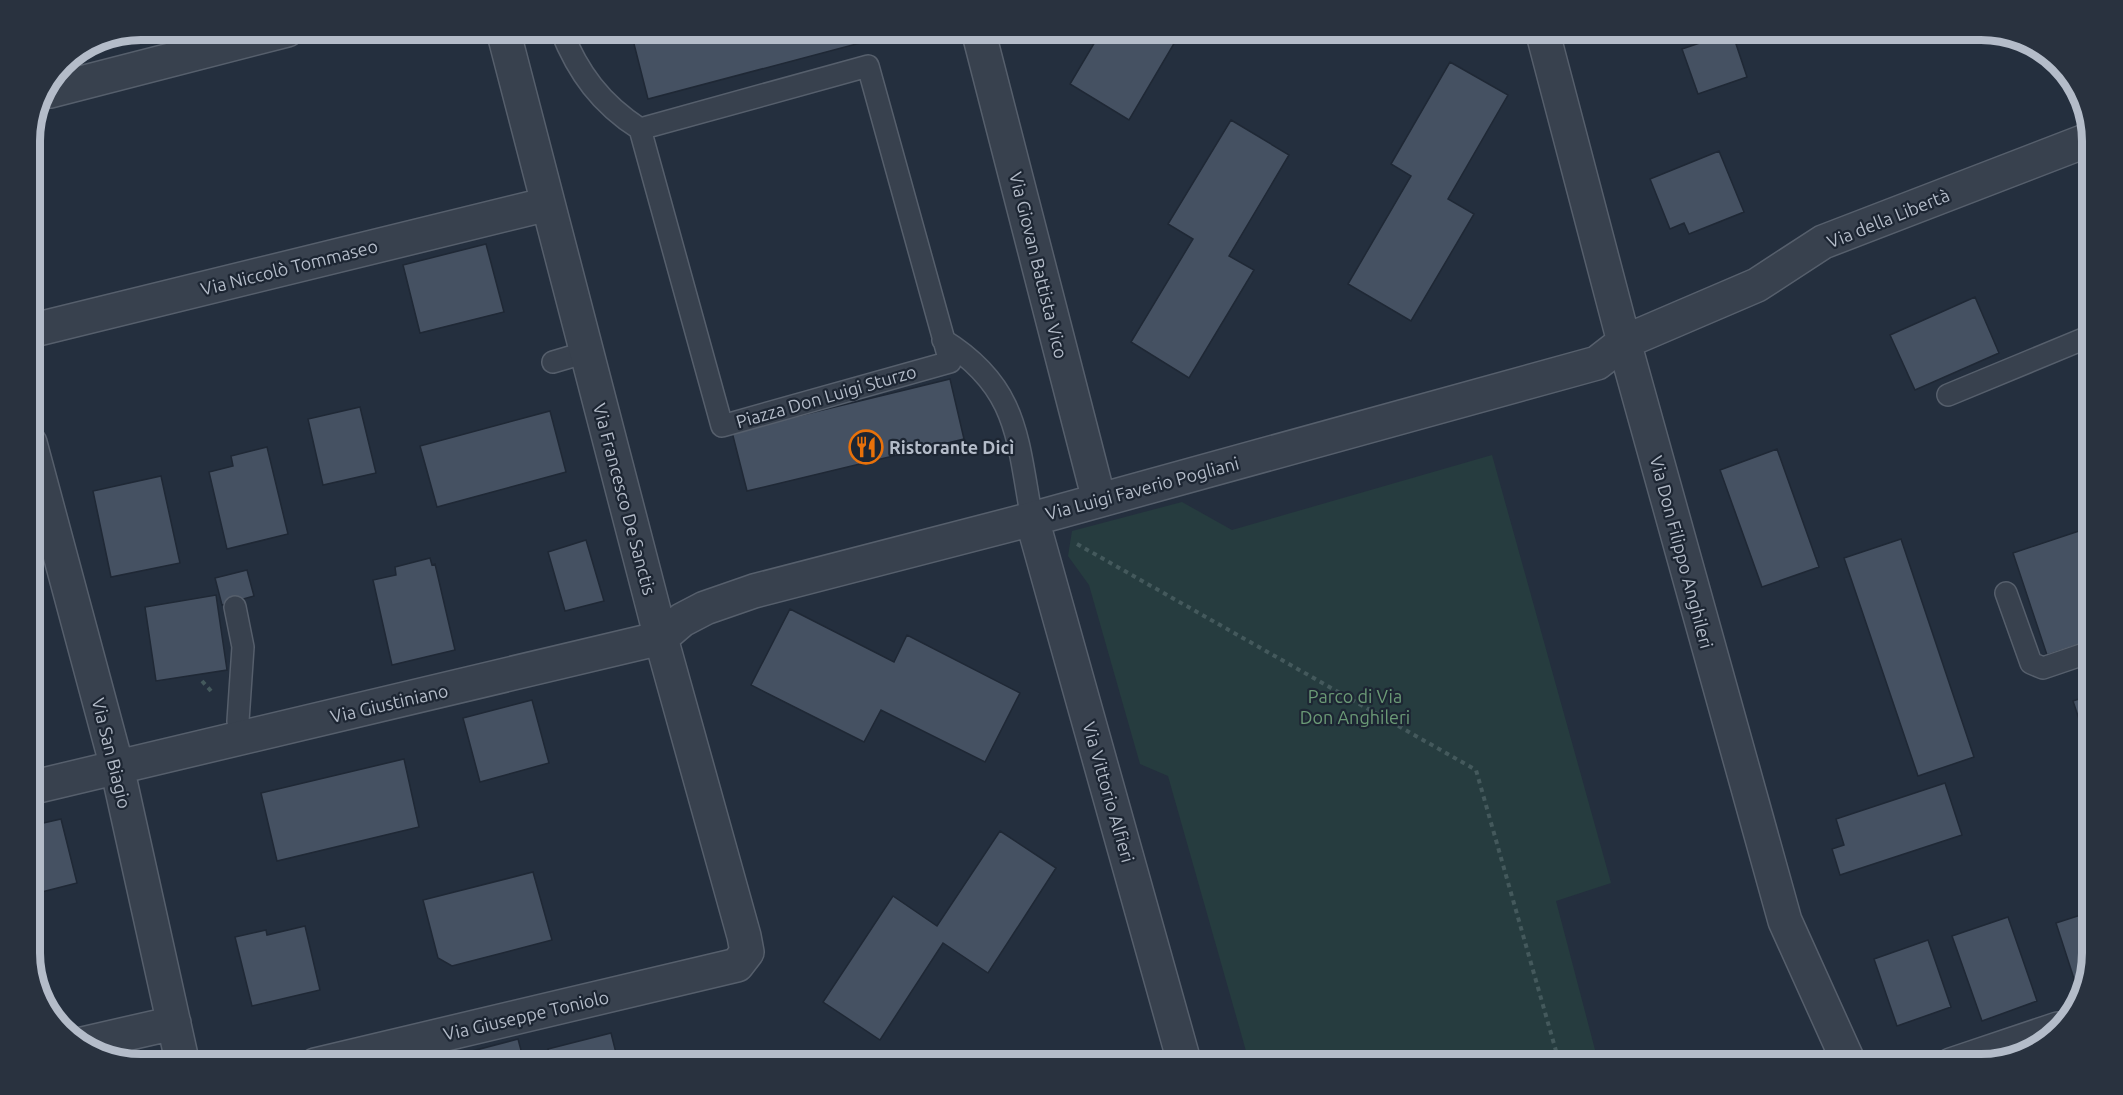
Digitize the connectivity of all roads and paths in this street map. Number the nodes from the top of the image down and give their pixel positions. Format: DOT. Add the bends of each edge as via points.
graph roads {
  1 [pos="248,40"];
  2 [pos="506,40"];
  3 [pos="565,40"];
  4 [pos="981,40"];
  5 [pos="1545,40"];
  6 [pos="56,89"];
  7 [pos="640,129"];
  8 [pos="2082,142"];
  9 [pos="548,204"];
  10 [pos="41,328"];
  11 [pos="944,340"];
  12 [pos="2082,340"];
  13 [pos="1624,342"];
  14 [pos="587,352"];
  15 [pos="553,362"];
  16 [pos="1948,395"];
  17 [pos="41,492"];
  18 [pos="1099,500"];
  19 [pos="1032,519"];
  20 [pos="2006,594"];
  21 [pos="235,607"];
  22 [pos="661,638"];
  23 [pos="2082,655"];
  24 [pos="241,738"];
  25 [pos="117,767"];
  26 [pos="41,785"];
  27 [pos="737,965"];
  28 [pos="174,1023"];
  29 [pos="2039,1035"];
  30 [pos="93,1041"];
  31 [pos="181,1054"];
  32 [pos="361,1054"];
  33 [pos="1182,1054"];
  34 [pos="1557,1054"];
  35 [pos="1845,1054"];
  36 [pos="1984,1054"];
  1 -- 6 [label="street"];
  2 -- 9 [label="street, Via Francesco De Sanctis"];
  3 -- 7 [label="lane" via="596,93"];
  4 -- 18 [label="street, Via Giovan Battista Vico"];
  5 -- 13 [label="street, Via Don Filippo Anghileri"];
  7 -- 11 [label="lane, Piazza Don Luigi Sturzo" via="868,66"];
  7 -- 11 [label="lane, Piazza Don Luigi Sturzo" via="722,426 950,362"];
  8 -- 13 [label="street, Via della Libertà" via="1823,242 1757,285"];
  9 -- 10 [label="street, Via Niccolò Tommaseo"];
  9 -- 14 [label="street, Via Francesco De Sanctis"];
  11 -- 19 [label="lane" via="970,357 992,381 1009,410"];
  12 -- 16 [label="lane"];
  13 -- 18 [label="street, Via Luigi Faverio Pogliani" via="1597,363"];
  13 -- 35 [label="street, Via Don Filippo Anghileri" via="1785,921"];
  14 -- 15 [label="lane"];
  14 -- 22 [label="street, Via Francesco De Sanctis"];
  17 -- 25 [label="street, Via San Biagio"];
  18 -- 19 [label="street, Via Luigi Faverio Pogliani"];
  19 -- 22 [label="street, Via Luigi Faverio Pogliani" via="754,591 697,612"];
  19 -- 33 [label="street, Via Vittorio Alfieri"];
  19 -- 34 [label="path" via="1476,770"];
  20 -- 23 [label="lane" via="2031,663 2043,668"];
  21 -- 24 [label="lane" via="243,647 237,721"];
  22 -- 24 [label="street, Via Giustiniano"];
  22 -- 27 [label="street, Via Francesco De Sanctis" via="744,936 747,952"];
  24 -- 25 [label="street, Via Giustiniano"];
  25 -- 26 [label="street, Via Giustiniano"];
  25 -- 28 [label="street, Via San Biagio"];
  27 -- 32 [label="street, Via Giuseppe Toniolo"];
  28 -- 30 [label="street"];
  28 -- 31 [label="street, Via San Biagio"];
  29 -- 36 [label="street"];
}
